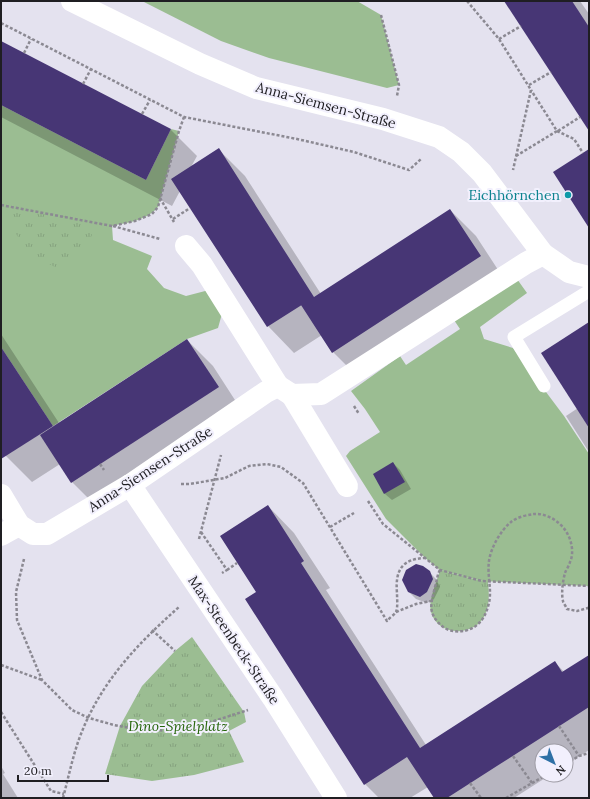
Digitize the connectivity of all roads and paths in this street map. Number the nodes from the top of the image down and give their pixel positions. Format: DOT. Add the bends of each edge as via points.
graph roads {
  1 [pos="72,1"];
  2 [pos="467,1"];
  3 [pos="381,15"];
  4 [pos="1,23"];
  5 [pos="521,26"];
  6 [pos="31,39"];
  7 [pos="499,39"];
  8 [pos="24,53"];
  9 [pos="91,69"];
  10 [pos="550,72"];
  11 [pos="83,84"];
  12 [pos="399,85"];
  13 [pos="529,86"];
  14 [pos="531,90"];
  15 [pos="150,100"];
  16 [pos="142,114"];
  17 [pos="184,117"];
  18 [pos="580,117"];
  19 [pos="557,131"];
  20 [pos="583,153"];
  21 [pos="516,156"];
  22 [pos="423,157"];
  23 [pos="512,174"];
  24 [pos="1,205"];
  25 [pos="190,208"];
  26 [pos="173,219"];
  27 [pos="112,226"];
  28 [pos="186,246"];
  29 [pos="543,254"];
  30 [pos="589,277"];
  31 [pos="589,291"];
  32 [pos="544,386"];
  33 [pos="285,391"];
  34 [pos="232,416"];
  35 [pos="215,480"];
  36 [pos="175,484"];
  37 [pos="130,485"];
  38 [pos="347,486"];
  39 [pos="1,495"];
  40 [pos="365,497"];
  41 [pos="369,503"];
  42 [pos="363,507"];
  43 [pos="356,511"];
  44 [pos="330,527"];
  45 [pos="10,530"];
  46 [pos="201,532"];
  47 [pos="425,558"];
  48 [pos="237,563"];
  49 [pos="227,570"];
  50 [pos="440,570"];
  51 [pos="195,581"];
  52 [pos="490,581"];
  53 [pos="563,585"];
  54 [pos="589,586"];
  55 [pos="431,600"];
  56 [pos="589,606"];
  57 [pos="396,612"];
  58 [pos="152,630"];
  59 [pos="175,651"];
  60 [pos="1,666"];
  61 [pos="42,680"];
  62 [pos="273,698"];
  63 [pos="1,712"];
  64 [pos="89,718"];
  65 [pos="559,726"];
  66 [pos="589,753"];
  67 [pos="513,756"];
  68 [pos="579,756"];
  69 [pos="574,759"];
  70 [pos="470,783"];
  71 [pos="532,783"];
  72 [pos="63,796"];
  73 [pos="336,798"];
  74 [pos="481,798"];
  75 [pos="506,798"];
  1 -- 29 [label="street, Anna-Siemsen-Straße" via="200,64 256,88 383,119 439,137 461,152 482,173"];
  2 -- 7 [label="path"];
  3 -- 12 [label="path"];
  4 -- 6 [label="path"];
  5 -- 7 [label="path"];
  6 -- 8 [label="path"];
  6 -- 9 [label="path"];
  7 -- 13 [label="path"];
  9 -- 11 [label="path"];
  9 -- 15 [label="path"];
  10 -- 13 [label="path"];
  13 -- 14 [label="path"];
  14 -- 19 [label="path"];
  14 -- 21 [label="path"];
  15 -- 16 [label="path"];
  15 -- 17 [label="path"];
  17 -- 22 [label="path" via="354,152 408,170"];
  17 -- 27 [label="path" via="158,207 152,214"];
  18 -- 19 [label="path"];
  19 -- 20 [label="path" via="574,139"];
  19 -- 21 [label="path"];
  21 -- 23 [label="path"];
  24 -- 27 [label="path"];
  25 -- 26 [label="path"];
  27 -- 28 [label="path"];
  28 -- 33 [label="street" via="202,265"];
  29 -- 30 [label="street, Anna-Siemsen-Straße" via="569,272"];
  29 -- 33 [label="street, Anna-Siemsen-Straße" via="320,394"];
  31 -- 32 [label="lane" via="514,337"];
  33 -- 34 [label="street, Anna-Siemsen-Straße" via="266,392"];
  33 -- 38 [label="street"];
  34 -- 35 [label="path"];
  34 -- 37 [label="street, Anna-Siemsen-Straße"];
  35 -- 36 [label="path"];
  35 -- 44 [label="path" via="249,466 267,464 281,467 303,482"];
  35 -- 46 [label="path"];
  37 -- 45 [label="street, Anna-Siemsen-Straße" via="47,534"];
  37 -- 51 [label="street, Max-Steenbeck-Straße"];
  39 -- 45 [label="street"];
  40 -- 41 [label="path"];
  41 -- 42 [label="path"];
  41 -- 47 [label="path" via="383,524"];
  43 -- 44 [label="path"];
  44 -- 57 [label="path" via="387,621"];
  45 -- 61 [label="path" via="27,547 16,592 17,620"];
  46 -- 49 [label="path"];
  46 -- 51 [label="path"];
  47 -- 50 [label="path"];
  47 -- 57 [label="path" via="403,564 397,576"];
  48 -- 49 [label="path"];
  49 -- 51 [label="path"];
  50 -- 52 [label="path"];
  50 -- 55 [label="path"];
  51 -- 58 [label="path"];
  51 -- 62 [label="street, Max-Steenbeck-Straße"];
  52 -- 53 [label="path"];
  52 -- 53 [label="path" via="489,561 501,533 512,521 538,514 559,523 567,533 572,546 571,560"];
  52 -- 55 [label="path" via="489,602 484,616 477,625 466,631 454,632 437,622 432,612"];
  53 -- 54 [label="path"];
  53 -- 56 [label="path" via="563,601 567,609 577,611"];
  55 -- 57 [label="path"];
  58 -- 59 [label="path"];
  58 -- 64 [label="path" via="117,669 100,694"];
  60 -- 61 [label="path"];
  61 -- 64 [label="path" via="72,710"];
  62 -- 64 [label="path" via="244,712 172,731 135,729"];
  62 -- 73 [label="street, Max-Steenbeck-Straße"];
  63 -- 72 [label="path" via="51,791"];
  64 -- 72 [label="path" via="79,740"];
  65 -- 68 [label="path"];
  66 -- 68 [label="path"];
  67 -- 71 [label="path"];
  68 -- 69 [label="path"];
  70 -- 74 [label="path"];
  71 -- 75 [label="path"];
}
